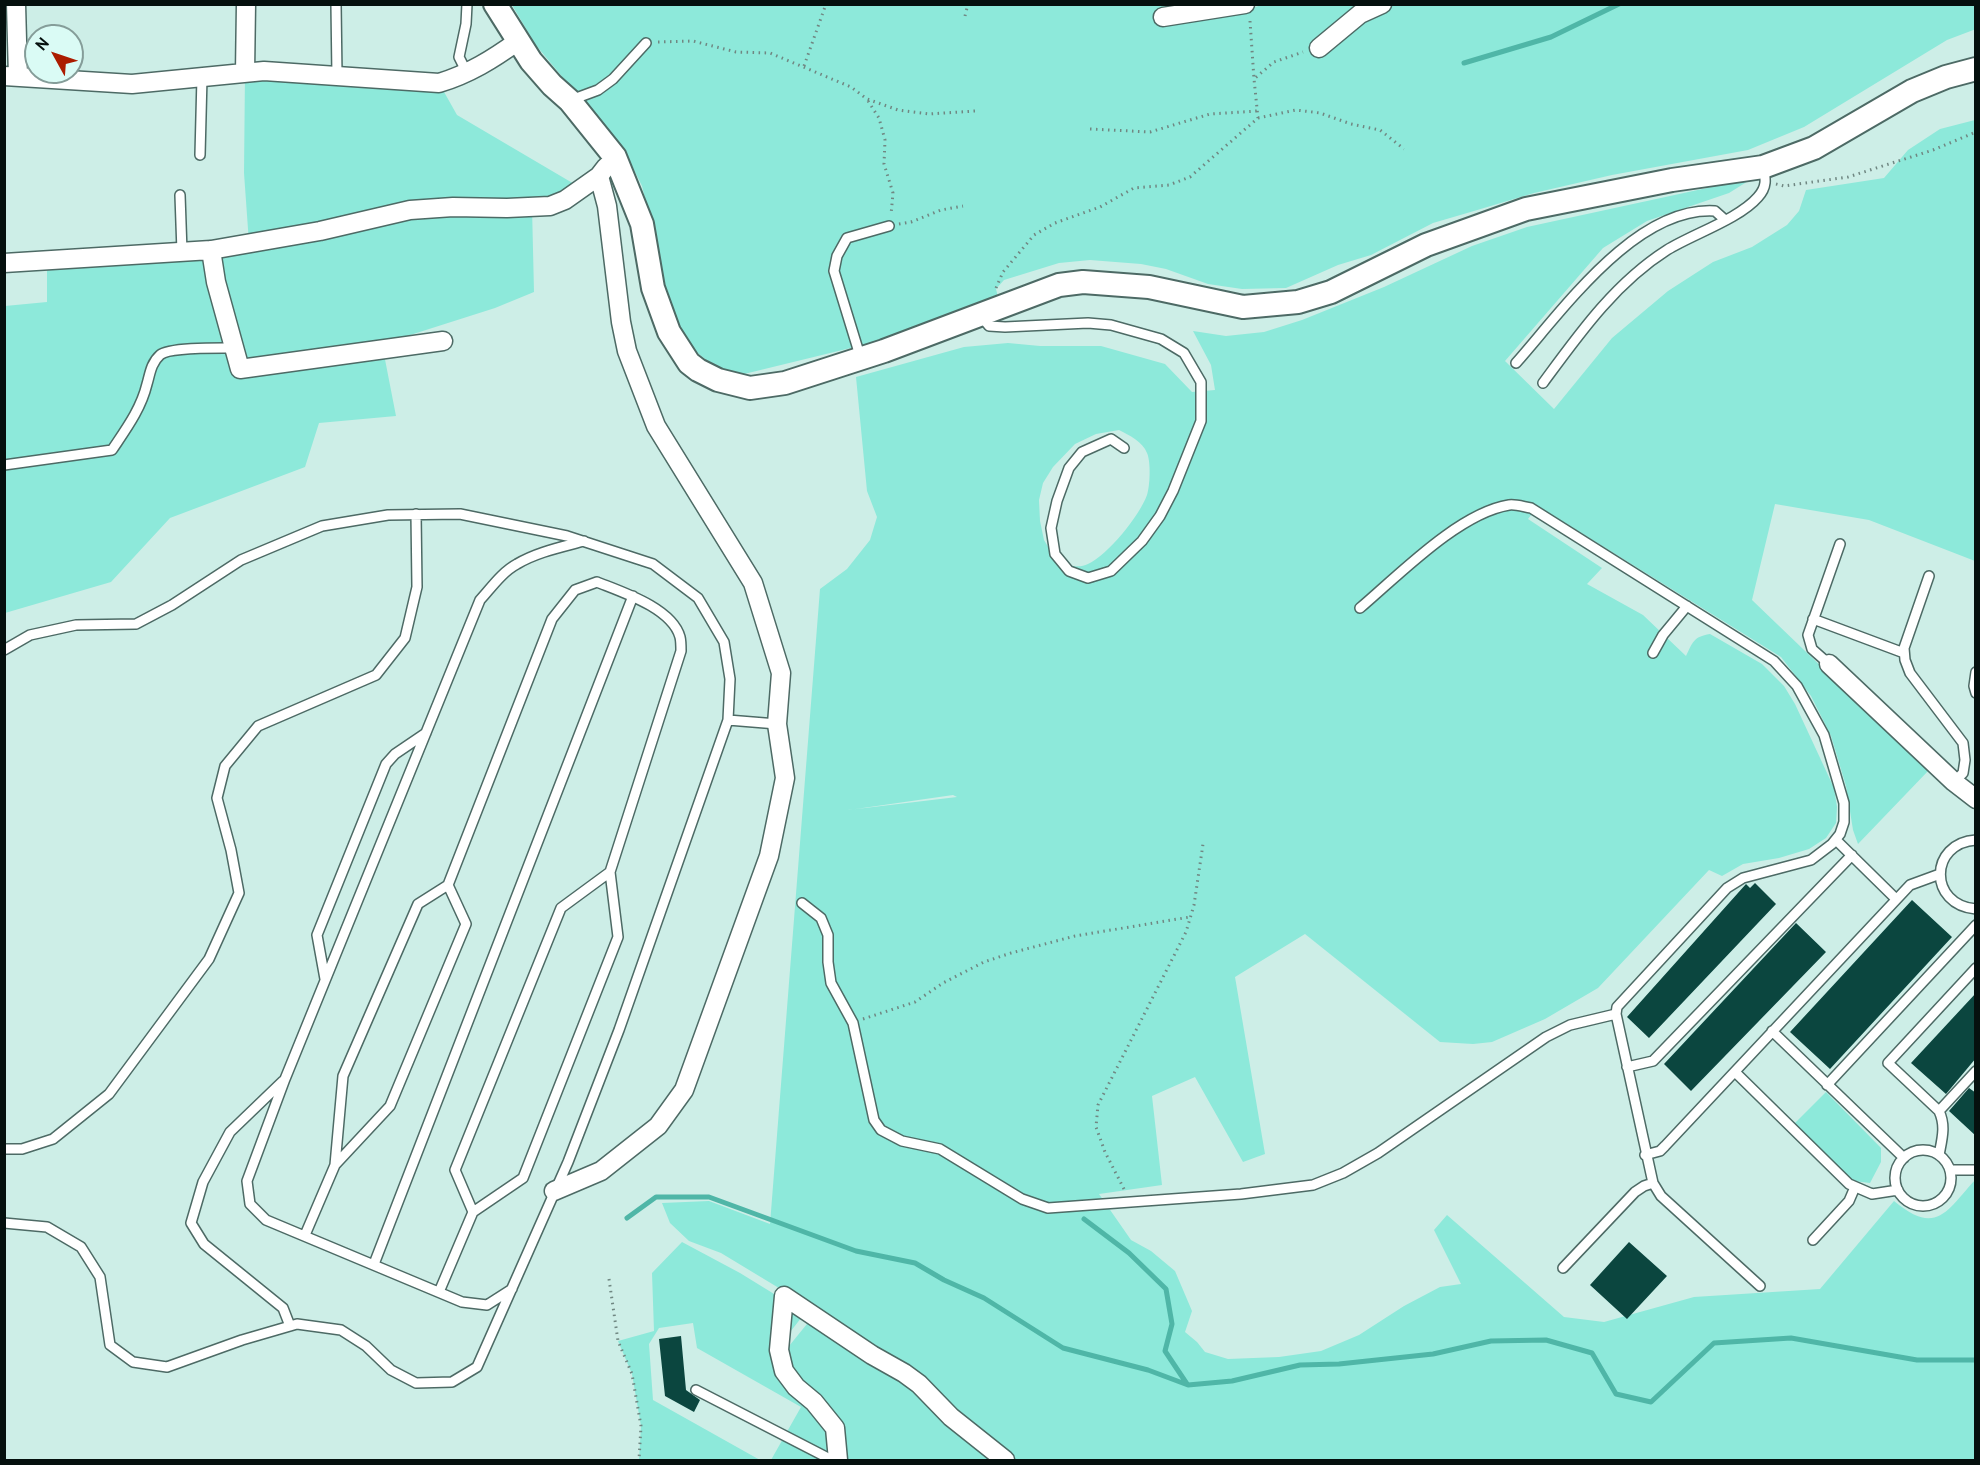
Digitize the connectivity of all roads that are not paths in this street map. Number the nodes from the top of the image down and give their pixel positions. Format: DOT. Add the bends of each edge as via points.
graph roads {
  1 [pos="16,4"];
  2 [pos="246,4"];
  3 [pos="336,4"];
  4 [pos="467,4"];
  5 [pos="1382,4"];
  6 [pos="498,7"];
  7 [pos="1247,10"];
  8 [pos="1163,17"];
  9 [pos="518,41"];
  10 [pos="646,43"];
  11 [pos="1319,48"];
  12 [pos="1976,69"];
  13 [pos="245,73"];
  14 [pos="467,73"];
  15 [pos="11,76"];
  16 [pos="337,76"];
  17 [pos="202,77"];
  18 [pos="570,101"];
  19 [pos="200,155"];
  20 [pos="615,157"];
  21 [pos="1765,173"];
  22 [pos="599,176"];
  23 [pos="180,195"];
  24 [pos="1724,219"];
  25 [pos="889,226"];
  26 [pos="211,250"];
  27 [pos="182,252"];
  28 [pos="4,263"];
  29 [pos="989,311"];
  30 [pos="443,341"];
  31 [pos="234,348"];
  32 [pos="861,359"];
  33 [pos="1516,363"];
  34 [pos="1543,383"];
  35 [pos="1124,448"];
  36 [pos="4,465"];
  37 [pos="417,514"];
  38 [pos="584,541"];
  39 [pos="1840,544"];
  40 [pos="1929,576"];
  41 [pos="633,596"];
  42 [pos="1687,606"];
  43 [pos="1360,608"];
  44 [pos="1813,619"];
  45 [pos="4,650"];
  46 [pos="1653,652"];
  47 [pos="1904,653"];
  48 [pos="1829,664"];
  49 [pos="1976,672"];
  50 [pos="1976,693"];
  51 [pos="728,720"];
  52 [pos="777,724"];
  53 [pos="426,733"];
  54 [pos="1954,782"];
  55 [pos="1976,799"];
  56 [pos="1836,840"];
  57 [pos="1976,840"];
  58 [pos="1852,855"];
  59 [pos="610,872"];
  60 [pos="1940,874"];
  61 [pos="448,885"];
  62 [pos="1896,899"];
  63 [pos="802,903"];
  64 [pos="1976,909"];
  65 [pos="1976,925"];
  66 [pos="1976,968"];
  67 [pos="325,980"];
  68 [pos="1616,1014"];
  69 [pos="1772,1031"];
  70 [pos="1627,1067"];
  71 [pos="1976,1071"];
  72 [pos="1735,1072"];
  73 [pos="285,1079"];
  74 [pos="1827,1085"];
  75 [pos="1939,1111"];
  76 [pos="4,1149"];
  77 [pos="1645,1155"];
  78 [pos="1939,1155"];
  79 [pos="1904,1158"];
  80 [pos="335,1165"];
  81 [pos="1950,1170"];
  82 [pos="1976,1170"];
  83 [pos="1653,1184"];
  84 [pos="1855,1187"];
  85 [pos="554,1191"];
  86 [pos="1898,1191"];
  87 [pos="473,1212"];
  88 [pos="4,1223"];
  89 [pos="305,1235"];
  90 [pos="1813,1240"];
  91 [pos="374,1264"];
  92 [pos="1563,1268"];
  93 [pos="1760,1286"];
  94 [pos="512,1289"];
  95 [pos="439,1292"];
  96 [pos="290,1326"];
  97 [pos="696,1390"];
  98 [pos="832,1461"];
  99 [pos="838,1461"];
  100 [pos="1005,1461"];
  1 -- 15 [label="street"];
  2 -- 13 [label="street"];
  3 -- 16 [label="lane"];
  4 -- 14 [label="lane" via="459,57"];
  5 -- 11 [label="street" via="1360,14"];
  6 -- 9 [label="street"];
  7 -- 8 [label="street"];
  9 -- 14 [label="street"];
  9 -- 18 [label="street" via="531,61"];
  10 -- 18 [label="lane" via="598,90"];
  12 -- 21 [label="street" via="1912,90"];
  13 -- 16 [label="street"];
  13 -- 17 [label="street"];
  14 -- 16 [label="street" via="439,83"];
  15 -- 17 [label="street" via="132,84"];
  17 -- 19 [label="lane"];
  18 -- 20 [label="street"];
  20 -- 22 [label="street"];
  20 -- 32 [label="street" via="642,224 653,288 669,332 689,363 718,380 750,388 784,383"];
  21 -- 24 [label="lane" via="1763,191 1756,200"];
  21 -- 29 [label="street" via="1672,180 1526,209 1426,245 1331,292 1298,302 1243,307 1149,287 1083,282 1059,285"];
  22 -- 26 [label="street" via="550,206 410,210"];
  22 -- 52 [label="street" via="607,206 627,351 656,426 753,583 781,673"];
  23 -- 27 [label="lane"];
  24 -- 33 [label="lane" via="1715,211 1704,210 1655,226 1624,247 1596,271"];
  24 -- 34 [label="lane" via="1667,250 1625,283 1593,316"];
  25 -- 32 [label="lane" via="847,238 837,256 834,271"];
  26 -- 27 [label="street"];
  26 -- 31 [label="street"];
  27 -- 28 [label="street"];
  29 -- 32 [label="street"];
  29 -- 35 [label="lane" via="989,326 1088,323 1161,339 1184,353 1201,382 1201,421 1160,516 1142,541 1111,571 1088,578 1069,571 1055,554 1051,528 1057,501 1069,468 1082,452 1111,439"];
  30 -- 31 [label="street" via="240,369"];
  31 -- 36 [label="lane" via="161,354 152,365 138,410 112,450"];
  37 -- 38 [label="lane" via="460,514"];
  37 -- 45 [label="lane" via="322,526 241,560 136,624 76,625 30,635"];
  37 -- 76 [label="lane" via="417,587 405,638 376,675 258,726 225,766 217,798 239,893 209,959 109,1094 53,1139 22,1149"];
  38 -- 51 [label="lane" via="653,564 698,598 724,642 730,679"];
  38 -- 53 [label="lane" via="517,564 480,600"];
  39 -- 44 [label="lane"];
  40 -- 47 [label="lane"];
  41 -- 59 [label="lane" via="668,617 680,636 681,651"];
  41 -- 61 [label="lane" via="597,582 575,590 552,619"];
  41 -- 91 [label="lane"];
  42 -- 43 [label="lane" via="1532,508 1511,504 1456,526"];
  42 -- 46 [label="lane"];
  42 -- 56 [label="lane" via="1774,661 1797,686 1824,735 1844,803 1844,822"];
  44 -- 47 [label="lane"];
  44 -- 48 [label="lane" via="1808,635 1812,649"];
  47 -- 54 [label="lane" via="1910,673 1963,743 1963,773"];
  48 -- 54 [label="street"];
  49 -- 50 [label="lane"];
  51 -- 52 [label="lane"];
  51 -- 85 [label="lane" via="619,1030"];
  52 -- 85 [label="street" via="785,778 769,856 684,1090 658,1126 601,1171"];
  53 -- 67 [label="lane"];
  53 -- 67 [label="lane" via="394,754 386,764 317,935"];
  54 -- 55 [label="street"];
  56 -- 58 [label="lane"];
  56 -- 68 [label="lane" via="1810,861 1743,878 1727,888 1617,1007"];
  57 -- 60 [label="lane" via="1956,844 1942,862"];
  58 -- 62 [label="lane"];
  58 -- 70 [label="lane" via="1653,1061"];
  59 -- 87 [label="lane" via="618,938 523,1178"];
  59 -- 87 [label="lane" via="561,908 455,1170"];
  60 -- 62 [label="lane" via="1910,885"];
  60 -- 64 [label="lane" via="1947,896 1956,904"];
  61 -- 80 [label="lane" via="418,904 343,1076"];
  61 -- 80 [label="lane" via="466,924 390,1106"];
  62 -- 69 [label="lane"];
  63 -- 68 [label="lane" via="821,918 828,935 831,983 853,1023 874,1120 881,1130 902,1141 940,1149 1022,1198 1048,1208 1313,1185 1378,1153 1546,1037 1570,1025"];
  65 -- 74 [label="lane"];
  66 -- 75 [label="lane" via="1888,1064"];
  67 -- 73 [label="lane"];
  68 -- 70 [label="lane"];
  69 -- 72 [label="lane"];
  69 -- 74 [label="lane"];
  70 -- 77 [label="lane"];
  71 -- 75 [label="lane"];
  72 -- 77 [label="lane" via="1660,1151"];
  72 -- 84 [label="lane"];
  73 -- 89 [label="lane" via="248,1181 250,1204 266,1220"];
  73 -- 96 [label="lane" via="230,1132 202,1182 191,1223 204,1244 284,1308"];
  74 -- 79 [label="lane"];
  75 -- 78 [label="lane" via="1944,1130"];
  77 -- 83 [label="lane"];
  78 -- 79 [label="lane" via="1921,1150"];
  78 -- 81 [label="lane"];
  79 -- 86 [label="lane" via="1895,1173"];
  80 -- 89 [label="lane"];
  81 -- 82 [label="lane"];
  81 -- 86 [label="lane" via="1948,1190 1936,1203 1919,1205 1903,1198"];
  83 -- 92 [label="lane" via="1635,1192"];
  83 -- 93 [label="lane" via="1661,1196"];
  84 -- 86 [label="lane" via="1872,1194"];
  84 -- 90 [label="lane" via="1849,1201"];
  85 -- 94 [label="lane"];
  87 -- 95 [label="lane"];
  88 -- 96 [label="lane" via="47,1227 81,1247 100,1277 110,1345 133,1362 168,1367"];
  89 -- 91 [label="lane"];
  91 -- 95 [label="lane"];
  94 -- 95 [label="lane" via="487,1305 462,1302"];
  94 -- 96 [label="lane" via="477,1367 452,1382 416,1383 391,1370 366,1346 341,1330"];
  97 -- 98 [label="lane"];
  99 -- 100 [label="street" via="835,1428 784,1371 779,1350 784,1296 919,1384 951,1417"];
}
